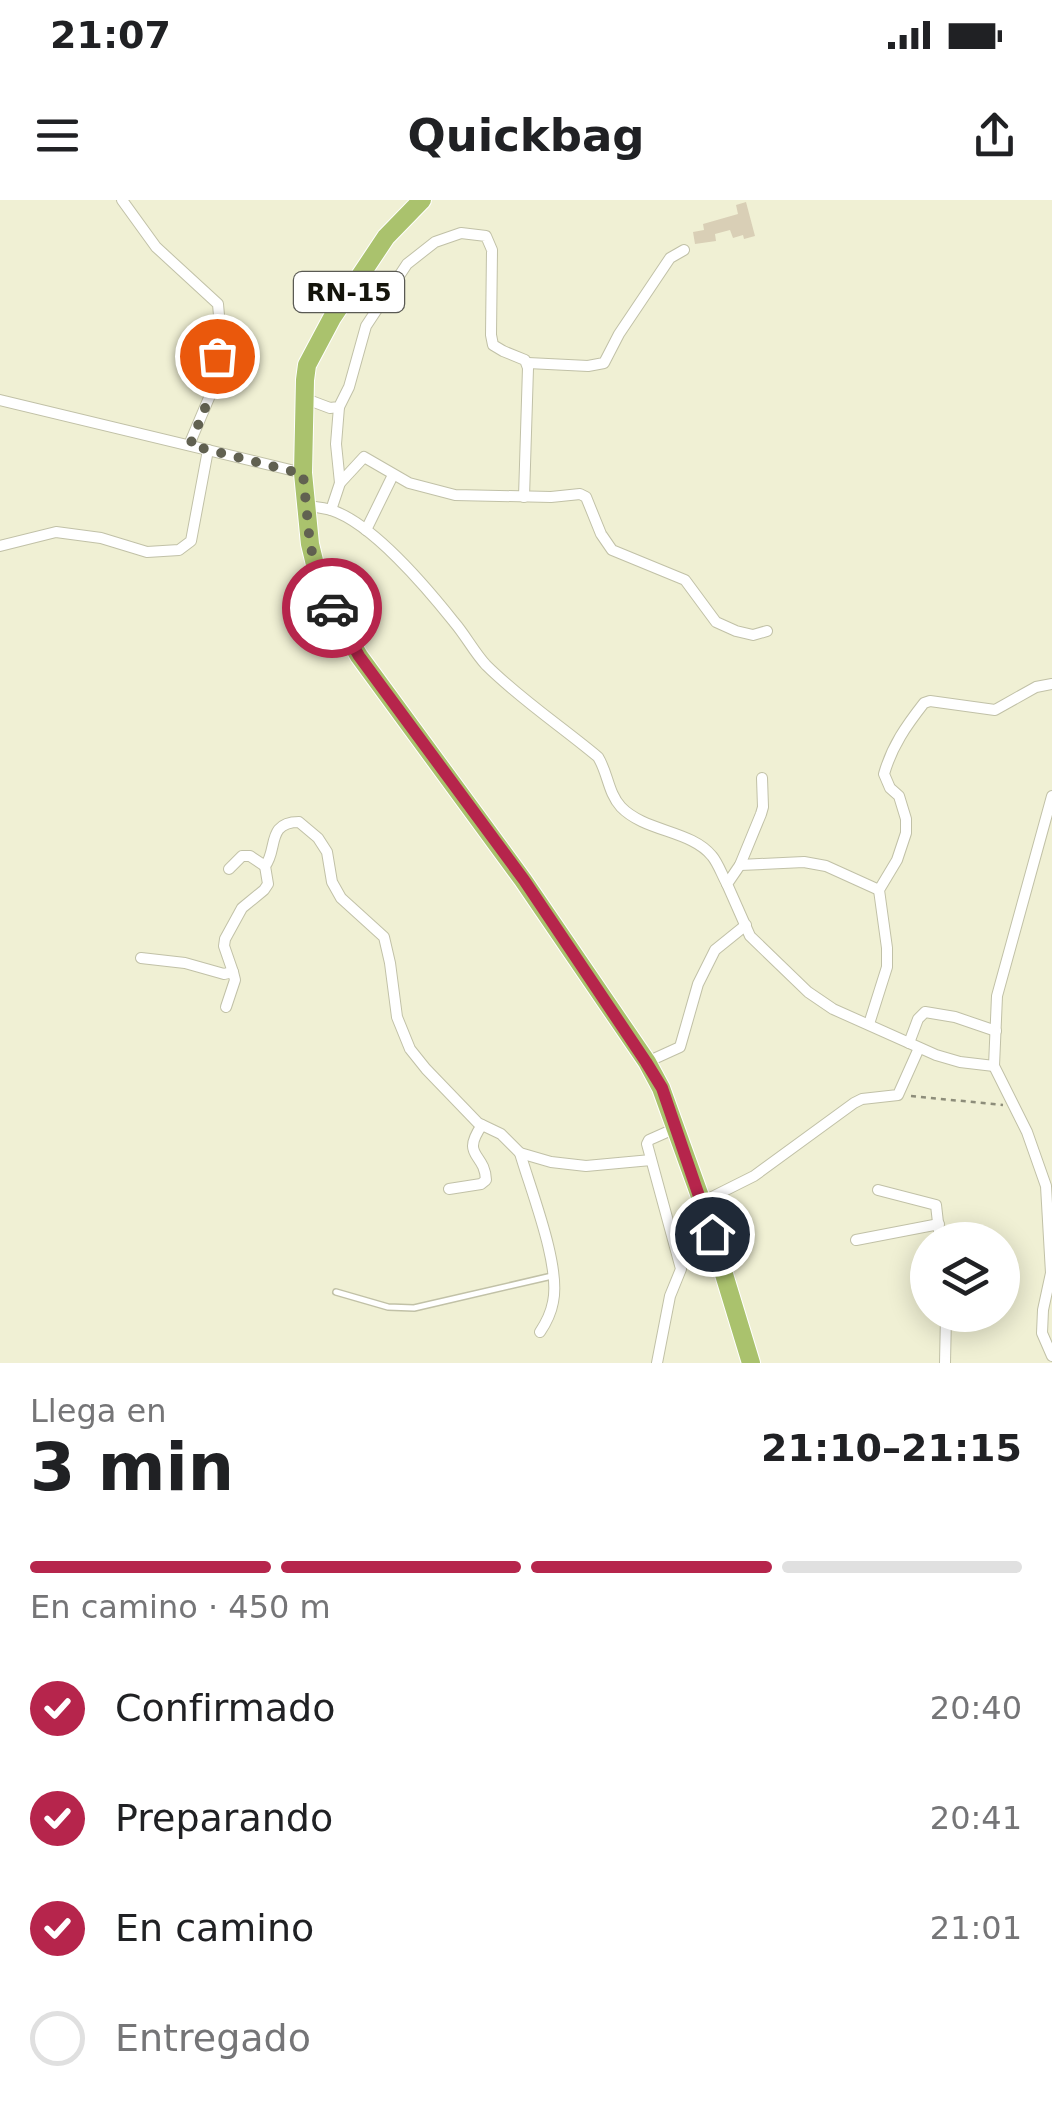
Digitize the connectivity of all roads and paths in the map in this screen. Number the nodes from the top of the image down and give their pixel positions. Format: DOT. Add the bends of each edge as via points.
graph roads {
  1 [pos="122,200"];
  2 [pos="421,200"];
  3 [pos="684,250"];
  4 [pos="528,363"];
  5 [pos="306,398"];
  6 [pos="0,400"];
  7 [pos="339,406"];
  8 [pos="190,445"];
  9 [pos="208,450"];
  10 [pos="303,474"];
  11 [pos="393,475"];
  12 [pos="340,483"];
  13 [pos="524,497"];
  14 [pos="308,506"];
  15 [pos="331,510"];
  16 [pos="366,530"];
  17 [pos="0,546"];
  18 [pos="767,632"];
  19 [pos="1052,684"];
  20 [pos="762,778"];
  21 [pos="1052,796"];
  22 [pos="265,866"];
  23 [pos="740,866"];
  24 [pos="230,869"];
  25 [pos="727,884"];
  26 [pos="879,890"];
  27 [pos="746,924"];
  28 [pos="141,958"];
  29 [pos="233,972"];
  30 [pos="226,1007"];
  31 [pos="869,1024"];
  32 [pos="996,1031"];
  33 [pos="914,1046"];
  34 [pos="646,1062"];
  35 [pos="994,1066"];
  36 [pos="898,1094"];
  37 [pos="1014,1106"];
  38 [pos="482,1126"];
  39 [pos="676,1128"];
  40 [pos="520,1152"];
  41 [pos="651,1160"];
  42 [pos="1049,1186"];
  43 [pos="449,1189"];
  44 [pos="878,1190"];
  45 [pos="702,1202"];
  46 [pos="939,1222"];
  47 [pos="910,1230"];
  48 [pos="856,1240"];
  49 [pos="554,1275"];
  50 [pos="336,1292"];
  51 [pos="540,1332"];
  52 [pos="946,1332"];
  53 [pos="1052,1356"];
  54 [pos="657,1363"];
  55 [pos="750,1363"];
  56 [pos="945,1363"];
  1 -- 8 [label="street" via="156,247 218,304 214,386"];
  2 -- 5 [label="main road, RN-15" via="386,237 332,318 307,364"];
  3 -- 4 [label="street" via="670,258 604,363"];
  4 -- 7 [label="street" via="494,345 492,250 486,236 461,233 407,264 366,326"];
  4 -- 13 [label="street"];
  5 -- 7 [label="street"];
  5 -- 10 [label="main road, RN-15"];
  6 -- 8 [label="street"];
  7 -- 12 [label="street"];
  8 -- 9 [label="street"];
  9 -- 10 [label="street"];
  9 -- 17 [label="street" via="192,541 179,550 147,552 56,532"];
  10 -- 14 [label="main road, RN-15"];
  11 -- 12 [label="street" via="364,456"];
  11 -- 13 [label="street" via="455,495"];
  11 -- 16 [label="street"];
  12 -- 15 [label="street"];
  13 -- 18 [label="street" via="586,497 612,550 685,580 716,622 736,632"];
  14 -- 15 [label="street"];
  14 -- 34 [label="main road, RN-15" via="318,576 359,656 524,880"];
  15 -- 16 [label="street"];
  16 -- 25 [label="street" via="426,588 512,691 598,758 623,809 700,846"];
  19 -- 26 [label="street" via="995,710 924,703 900,734 884,774 899,796 906,833"];
  20 -- 23 [label="street" via="763,807"];
  21 -- 32 [label="street" via="997,996"];
  22 -- 24 [label="street" via="242,856"];
  22 -- 29 [label="street" via="268,884 242,908 225,940"];
  22 -- 38 [label="street" via="283,825 299,822 318,838 341,898 384,937 397,1017 410,1049"];
  23 -- 25 [label="street"];
  23 -- 26 [label="street" via="804,862"];
  25 -- 27 [label="street"];
  26 -- 31 [label="street" via="886,967"];
  27 -- 31 [label="street" via="750,936 808,992"];
  27 -- 34 [label="street" via="715,950 680,1048"];
  28 -- 29 [label="street"];
  29 -- 30 [label="street"];
  31 -- 33 [label="street"];
  32 -- 33 [label="street" via="926,1012 918,1019"];
  32 -- 35 [label="street"];
  33 -- 35 [label="street"];
  33 -- 36 [label="street"];
  34 -- 39 [label="main road, RN-15"];
  35 -- 37 [label="street"];
  36 -- 37 [label="path"];
  36 -- 45 [label="street" via="854,1103 754,1176"];
  37 -- 42 [label="street"];
  38 -- 40 [label="street"];
  38 -- 43 [label="street" via="472,1139 486,1180"];
  39 -- 41 [label="street" via="649,1140"];
  39 -- 45 [label="main road, RN-15"];
  40 -- 41 [label="street" via="569,1166"];
  40 -- 49 [label="street"];
  41 -- 54 [label="street" via="680,1269"];
  42 -- 53 [label="street" via="1051,1273 1042,1334"];
  44 -- 46 [label="street" via="936,1205"];
  45 -- 55 [label="main road, RN-15"];
  47 -- 48 [label="street"];
  49 -- 50 [label="lane" via="414,1308"];
  49 -- 51 [label="street" via="554,1300"];
  52 -- 56 [label="street"];
}
